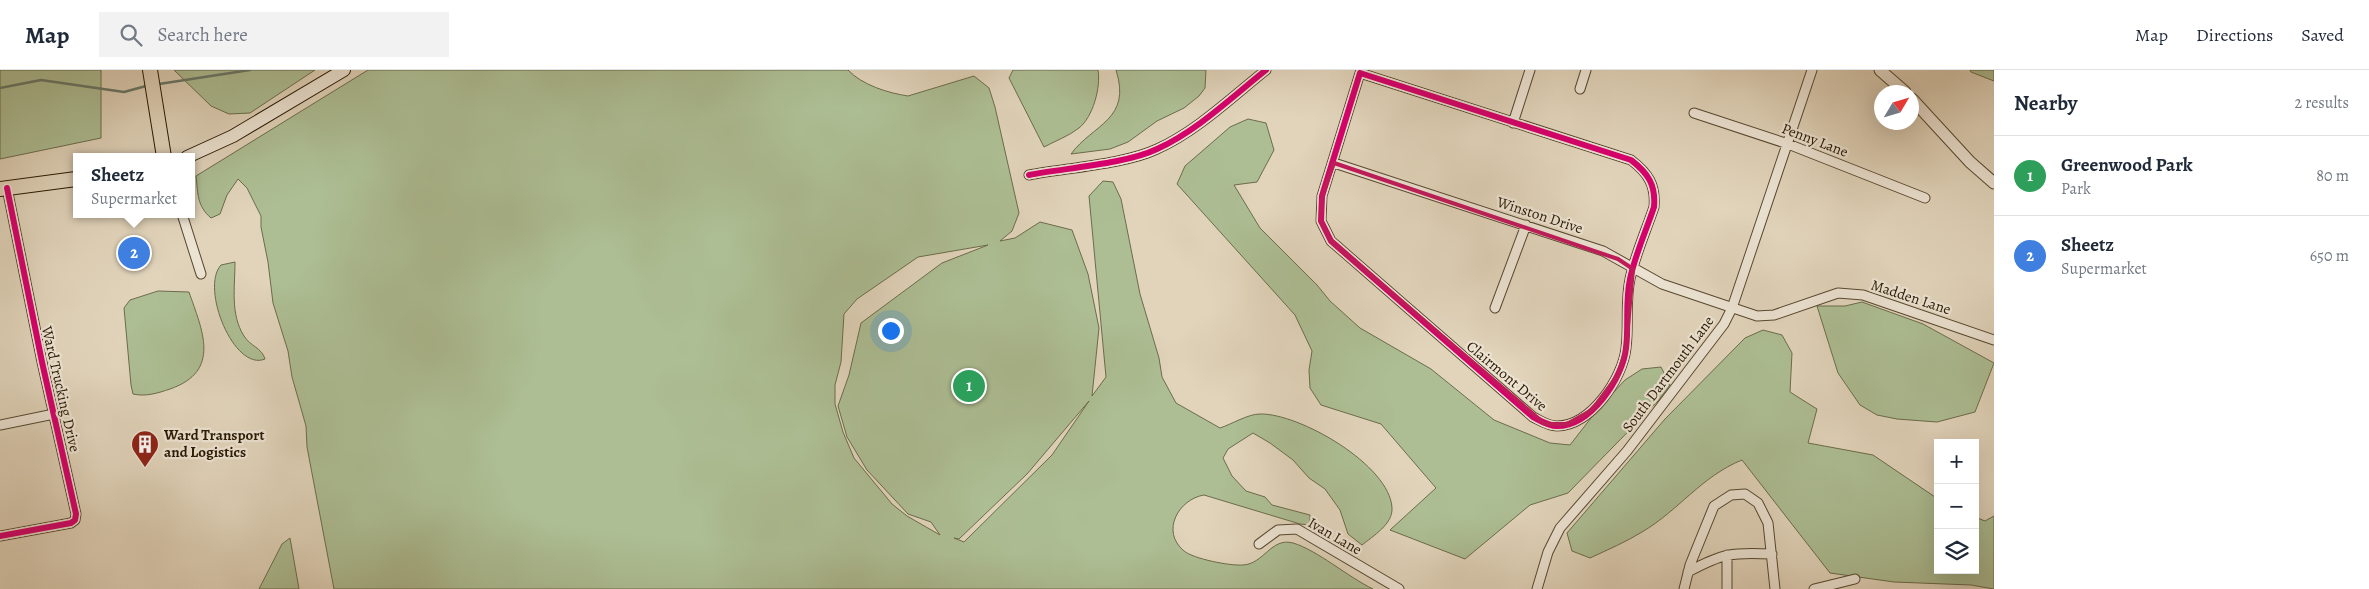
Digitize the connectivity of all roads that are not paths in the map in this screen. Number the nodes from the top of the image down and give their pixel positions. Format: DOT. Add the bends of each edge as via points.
graph roads {
  1 [pos="344,70"];
  2 [pos="1266,70"];
  3 [pos="1530,70"];
  4 [pos="1586,70"];
  5 [pos="1812,70"];
  6 [pos="1880,70"];
  7 [pos="1357,72"];
  8 [pos="151,73"];
  9 [pos="1897,85"];
  10 [pos="1580,89"];
  11 [pos="1919,107"];
  12 [pos="1694,114"];
  13 [pos="1513,123"];
  14 [pos="1788,144"];
  15 [pos="163,153"];
  16 [pos="195,153"];
  17 [pos="1334,162"];
  18 [pos="1029,175"];
  19 [pos="73,179"];
  20 [pos="1994,183"];
  21 [pos="4,188"];
  22 [pos="1925,198"];
  23 [pos="183,218"];
  24 [pos="1526,225"];
  25 [pos="1634,269"];
  26 [pos="201,274"];
  27 [pos="1495,308"];
  28 [pos="1732,308"];
  29 [pos="1994,340"];
  30 [pos="54,414"];
  31 [pos="0,425"];
  32 [pos="0,536"];
  33 [pos="1259,544"];
  34 [pos="1772,554"];
  35 [pos="1727,555"];
  36 [pos="1688,572"];
  37 [pos="1855,579"];
  38 [pos="1399,589"];
  39 [pos="1537,589"];
  40 [pos="1684,589"];
  41 [pos="1727,589"];
  42 [pos="1774,589"];
  43 [pos="1814,589"];
  1 -- 16 [label="main road" via="233,136"];
  2 -- 18 [label="street" via="1188,131 1157,149 1121,159"];
  3 -- 13 [label="street"];
  4 -- 10 [label="street"];
  5 -- 14 [label="street, South Dartmouth Lane"];
  6 -- 9 [label="street"];
  7 -- 13 [label="street, Clairmont Drive"];
  7 -- 17 [label="street, Clairmont Drive"];
  8 -- 15 [label="main road"];
  11 -- 20 [label="street"];
  12 -- 14 [label="street, Penny Lane"];
  13 -- 25 [label="street, Clairmont Drive" via="1631,160 1648,176 1655,196 1654,207"];
  14 -- 22 [label="street, Penny Lane"];
  14 -- 28 [label="street, South Dartmouth Lane"];
  17 -- 24 [label="street, Winston Drive"];
  17 -- 25 [label="street, Clairmont Drive" via="1320,210 1321,221 1331,241 1545,424 1567,424 1592,410 1618,374 1626,349 1630,279"];
  19 -- 21 [label="main road"];
  21 -- 30 [label="street, Ward Trucking Drive"];
  23 -- 26 [label="street"];
  24 -- 25 [label="street, Winston Drive" via="1603,250"];
  24 -- 27 [label="street"];
  25 -- 28 [label="street, Winston Drive" via="1662,284"];
  28 -- 29 [label="street, Madden Lane" via="1757,316 1774,314 1838,293 1863,295"];
  28 -- 39 [label="street, South Dartmouth Lane" via="1724,324 1627,451 1560,528 1548,552"];
  30 -- 31 [label="street"];
  30 -- 32 [label="street, Ward Trucking Drive" via="75,520"];
  33 -- 38 [label="street, Ivan Lane" via="1278,530 1297,530"];
  34 -- 35 [label="street"];
  34 -- 36 [label="street" via="1768,523 1758,502 1745,494 1731,495 1714,506"];
  34 -- 42 [label="street"];
  35 -- 36 [label="street" via="1718,556"];
  35 -- 41 [label="street"];
  36 -- 40 [label="street"];
  37 -- 43 [label="street"];
}
